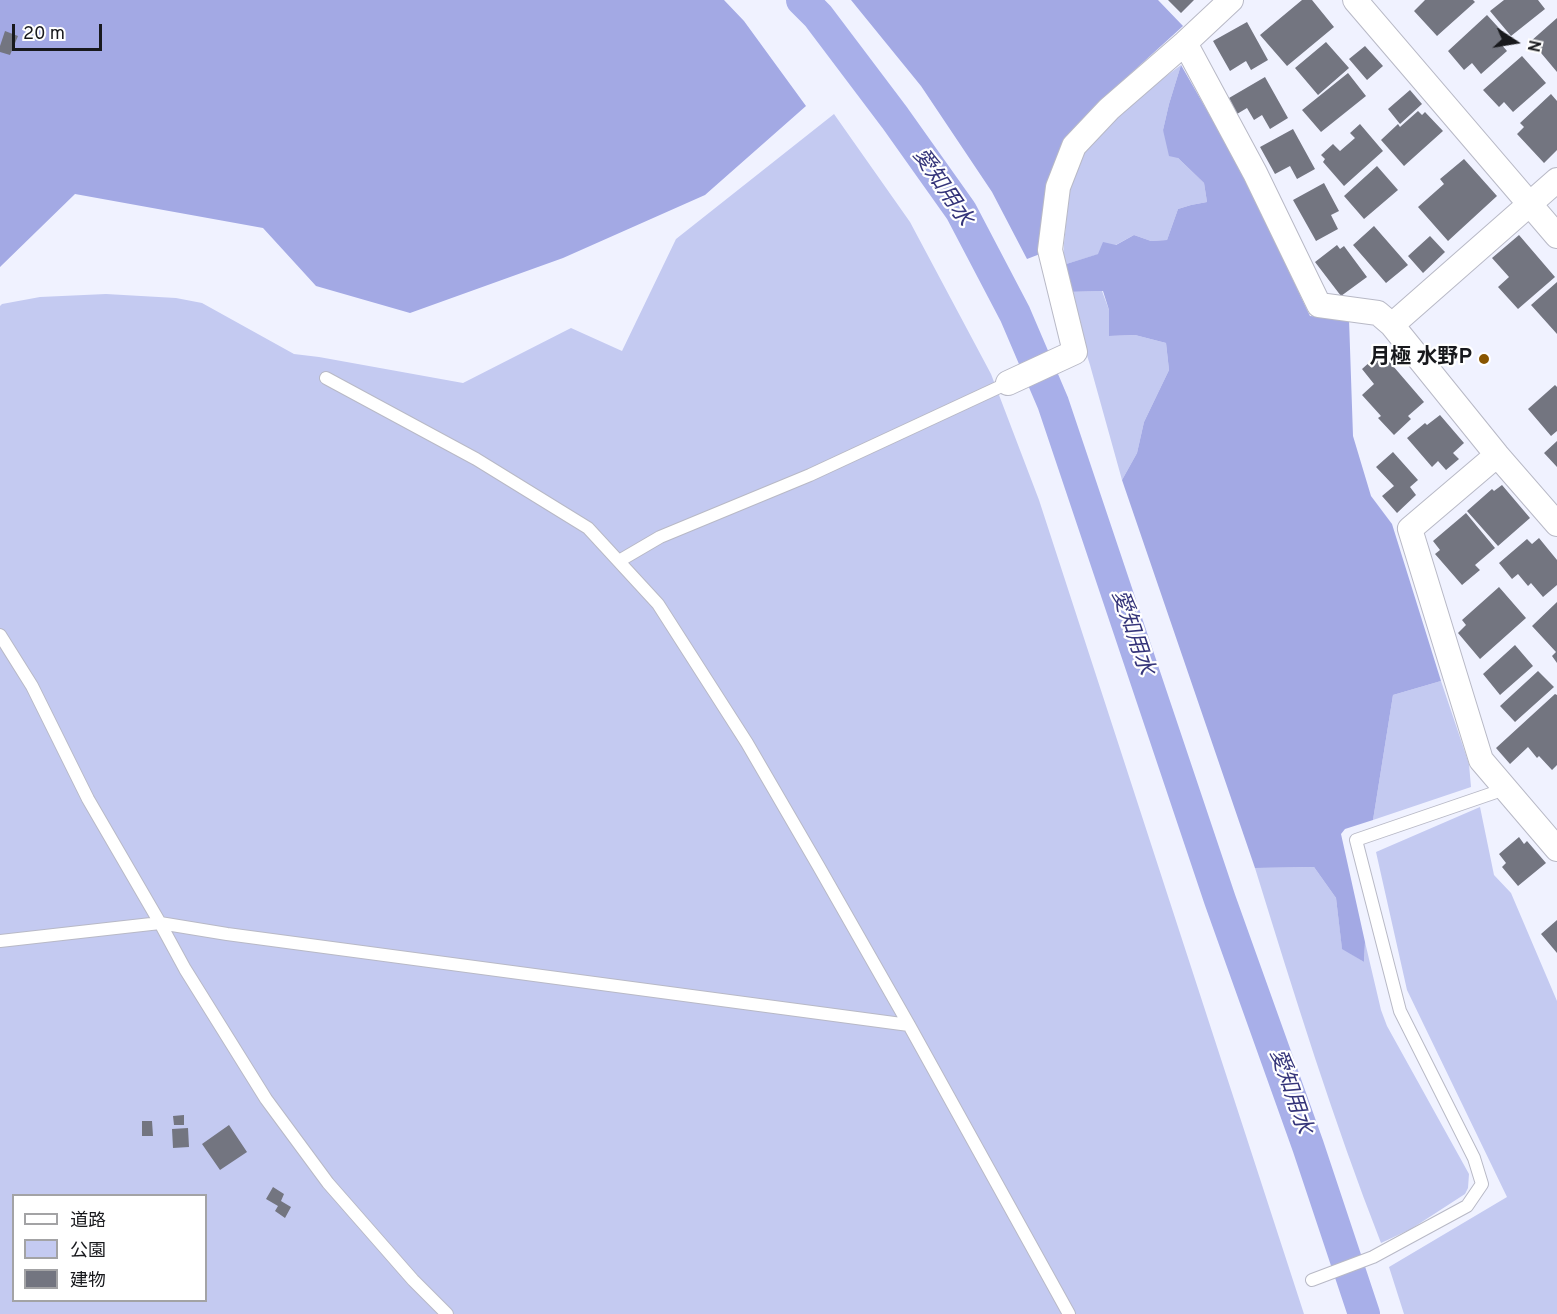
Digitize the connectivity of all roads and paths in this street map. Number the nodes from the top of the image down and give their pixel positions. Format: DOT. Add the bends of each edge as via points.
graph roads {
  1 [pos="1231,0"];
  2 [pos="1355,0"];
  3 [pos="1185,43"];
  4 [pos="1557,180"];
  5 [pos="1529,204"];
  6 [pos="1557,236"];
  7 [pos="1392,325"];
  8 [pos="326,378"];
  9 [pos="1008,382"];
  10 [pos="1497,455"];
  11 [pos="1557,524"];
  12 [pos="619,561"];
  13 [pos="0,634"];
  14 [pos="1506,789"];
  15 [pos="1557,849"];
  16 [pos="160,922"];
  17 [pos="0,941"];
  18 [pos="909,1025"];
  19 [pos="1312,1280"];
  20 [pos="447,1314"];
  21 [pos="1069,1314"];
  1 -- 3 [label="street"];
  2 -- 5 [label="street"];
  3 -- 7 [label="street" via="1255,173 1319,305 1378,314"];
  3 -- 9 [label="street" via="1109,109 1074,146 1058,187 1050,250 1075,352"];
  4 -- 5 [label="street"];
  5 -- 6 [label="street"];
  5 -- 7 [label="street"];
  7 -- 10 [label="street"];
  8 -- 12 [label="lane" via="542,499 588,528"];
  9 -- 12 [label="lane" via="810,475 660,537"];
  10 -- 11 [label="street"];
  10 -- 14 [label="street" via="1410,529 1481,760"];
  12 -- 18 [label="lane" via="658,604 747,743"];
  13 -- 16 [label="lane" via="32,686 88,799"];
  14 -- 15 [label="street"];
  14 -- 19 [label="lane" via="1356,840 1400,1011 1474,1158 1482,1184 1467,1206 1373,1257"];
  16 -- 17 [label="lane"];
  16 -- 18 [label="lane"];
  16 -- 20 [label="lane" via="266,1099 328,1183"];
  18 -- 21 [label="lane"];
}
